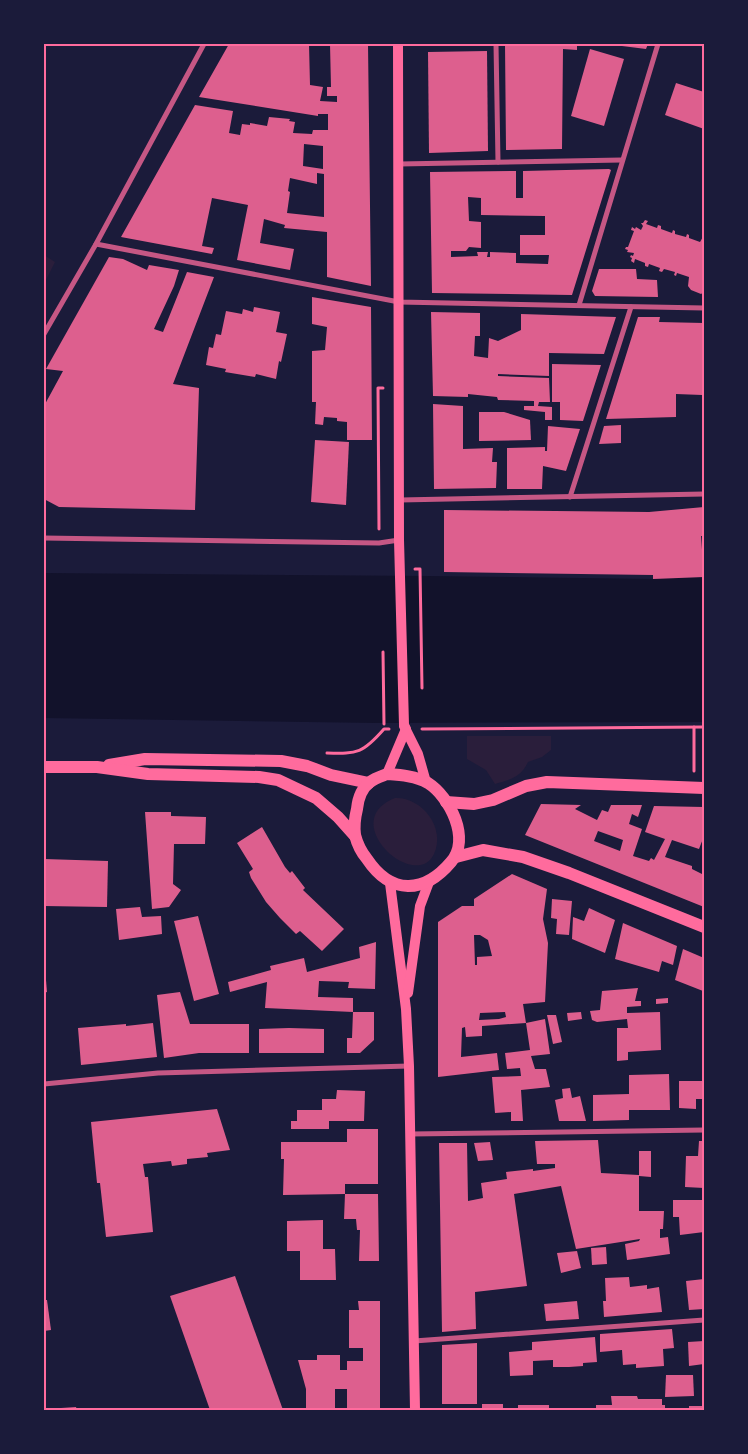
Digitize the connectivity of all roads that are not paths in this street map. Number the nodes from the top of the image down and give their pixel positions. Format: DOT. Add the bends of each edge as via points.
graph roads {
  1 [pos="204,44"];
  2 [pos="398,44"];
  3 [pos="496,44"];
  4 [pos="658,44"];
  5 [pos="622,160"];
  6 [pos="498,162"];
  7 [pos="399,164"];
  8 [pos="96,244"];
  9 [pos="399,302"];
  10 [pos="579,305"];
  11 [pos="631,307"];
  12 [pos="704,308"];
  13 [pos="44,334"];
  14 [pos="704,494"];
  15 [pos="570,497"];
  16 [pos="400,500"];
  17 [pos="44,538"];
  18 [pos="399,540"];
  19 [pos="405,727"];
  20 [pos="44,767"];
  21 [pos="96,767"];
  22 [pos="387,774"];
  23 [pos="426,782"];
  24 [pos="369,783"];
  25 [pos="699,788"];
  26 [pos="446,802"];
  27 [pos="355,836"];
  28 [pos="456,857"];
  29 [pos="429,882"];
  30 [pos="390,883"];
  31 [pos="704,927"];
  32 [pos="406,1009"];
  33 [pos="409,1066"];
  34 [pos="44,1084"];
  35 [pos="704,1130"];
  36 [pos="410,1134"];
  37 [pos="704,1320"];
  38 [pos="414,1341"];
  39 [pos="415,1410"];
  1 -- 8 [label="street"];
  2 -- 7 [label="main road"];
  3 -- 6 [label="street"];
  4 -- 5 [label="street"];
  5 -- 6 [label="street"];
  5 -- 10 [label="street"];
  6 -- 7 [label="street"];
  7 -- 9 [label="main road"];
  8 -- 9 [label="street"];
  8 -- 13 [label="street"];
  9 -- 10 [label="street"];
  9 -- 16 [label="main road"];
  10 -- 11 [label="street"];
  11 -- 12 [label="street"];
  11 -- 15 [label="street"];
  14 -- 15 [label="street"];
  15 -- 16 [label="street"];
  16 -- 18 [label="main road"];
  17 -- 18 [label="street" via="379,543"];
  18 -- 19 [label="main road"];
  19 -- 22 [label="main road"];
  19 -- 23 [label="main road" via="418,754"];
  20 -- 21 [label="main road"];
  21 -- 24 [label="main road" via="145,759 281,761"];
  21 -- 27 [label="main road" via="148,774 278,780 316,798"];
  22 -- 23 [label="main road" via="411,776"];
  22 -- 24 [label="main road"];
  23 -- 26 [label="main road" via="438,790"];
  24 -- 27 [label="main road" via="358,800"];
  25 -- 26 [label="main road" via="547,782 474,804"];
  26 -- 28 [label="main road" via="456,819 459,834"];
  27 -- 30 [label="main road" via="373,869"];
  28 -- 29 [label="main road"];
  28 -- 31 [label="main road" via="483,850 523,857"];
  29 -- 30 [label="main road" via="408,887"];
  29 -- 32 [label="main road" via="420,906"];
  30 -- 32 [label="main road"];
  32 -- 33 [label="main road"];
  33 -- 34 [label="street" via="158,1073"];
  33 -- 36 [label="main road"];
  35 -- 36 [label="street"];
  36 -- 38 [label="main road"];
  37 -- 38 [label="street"];
  38 -- 39 [label="main road"];
}
